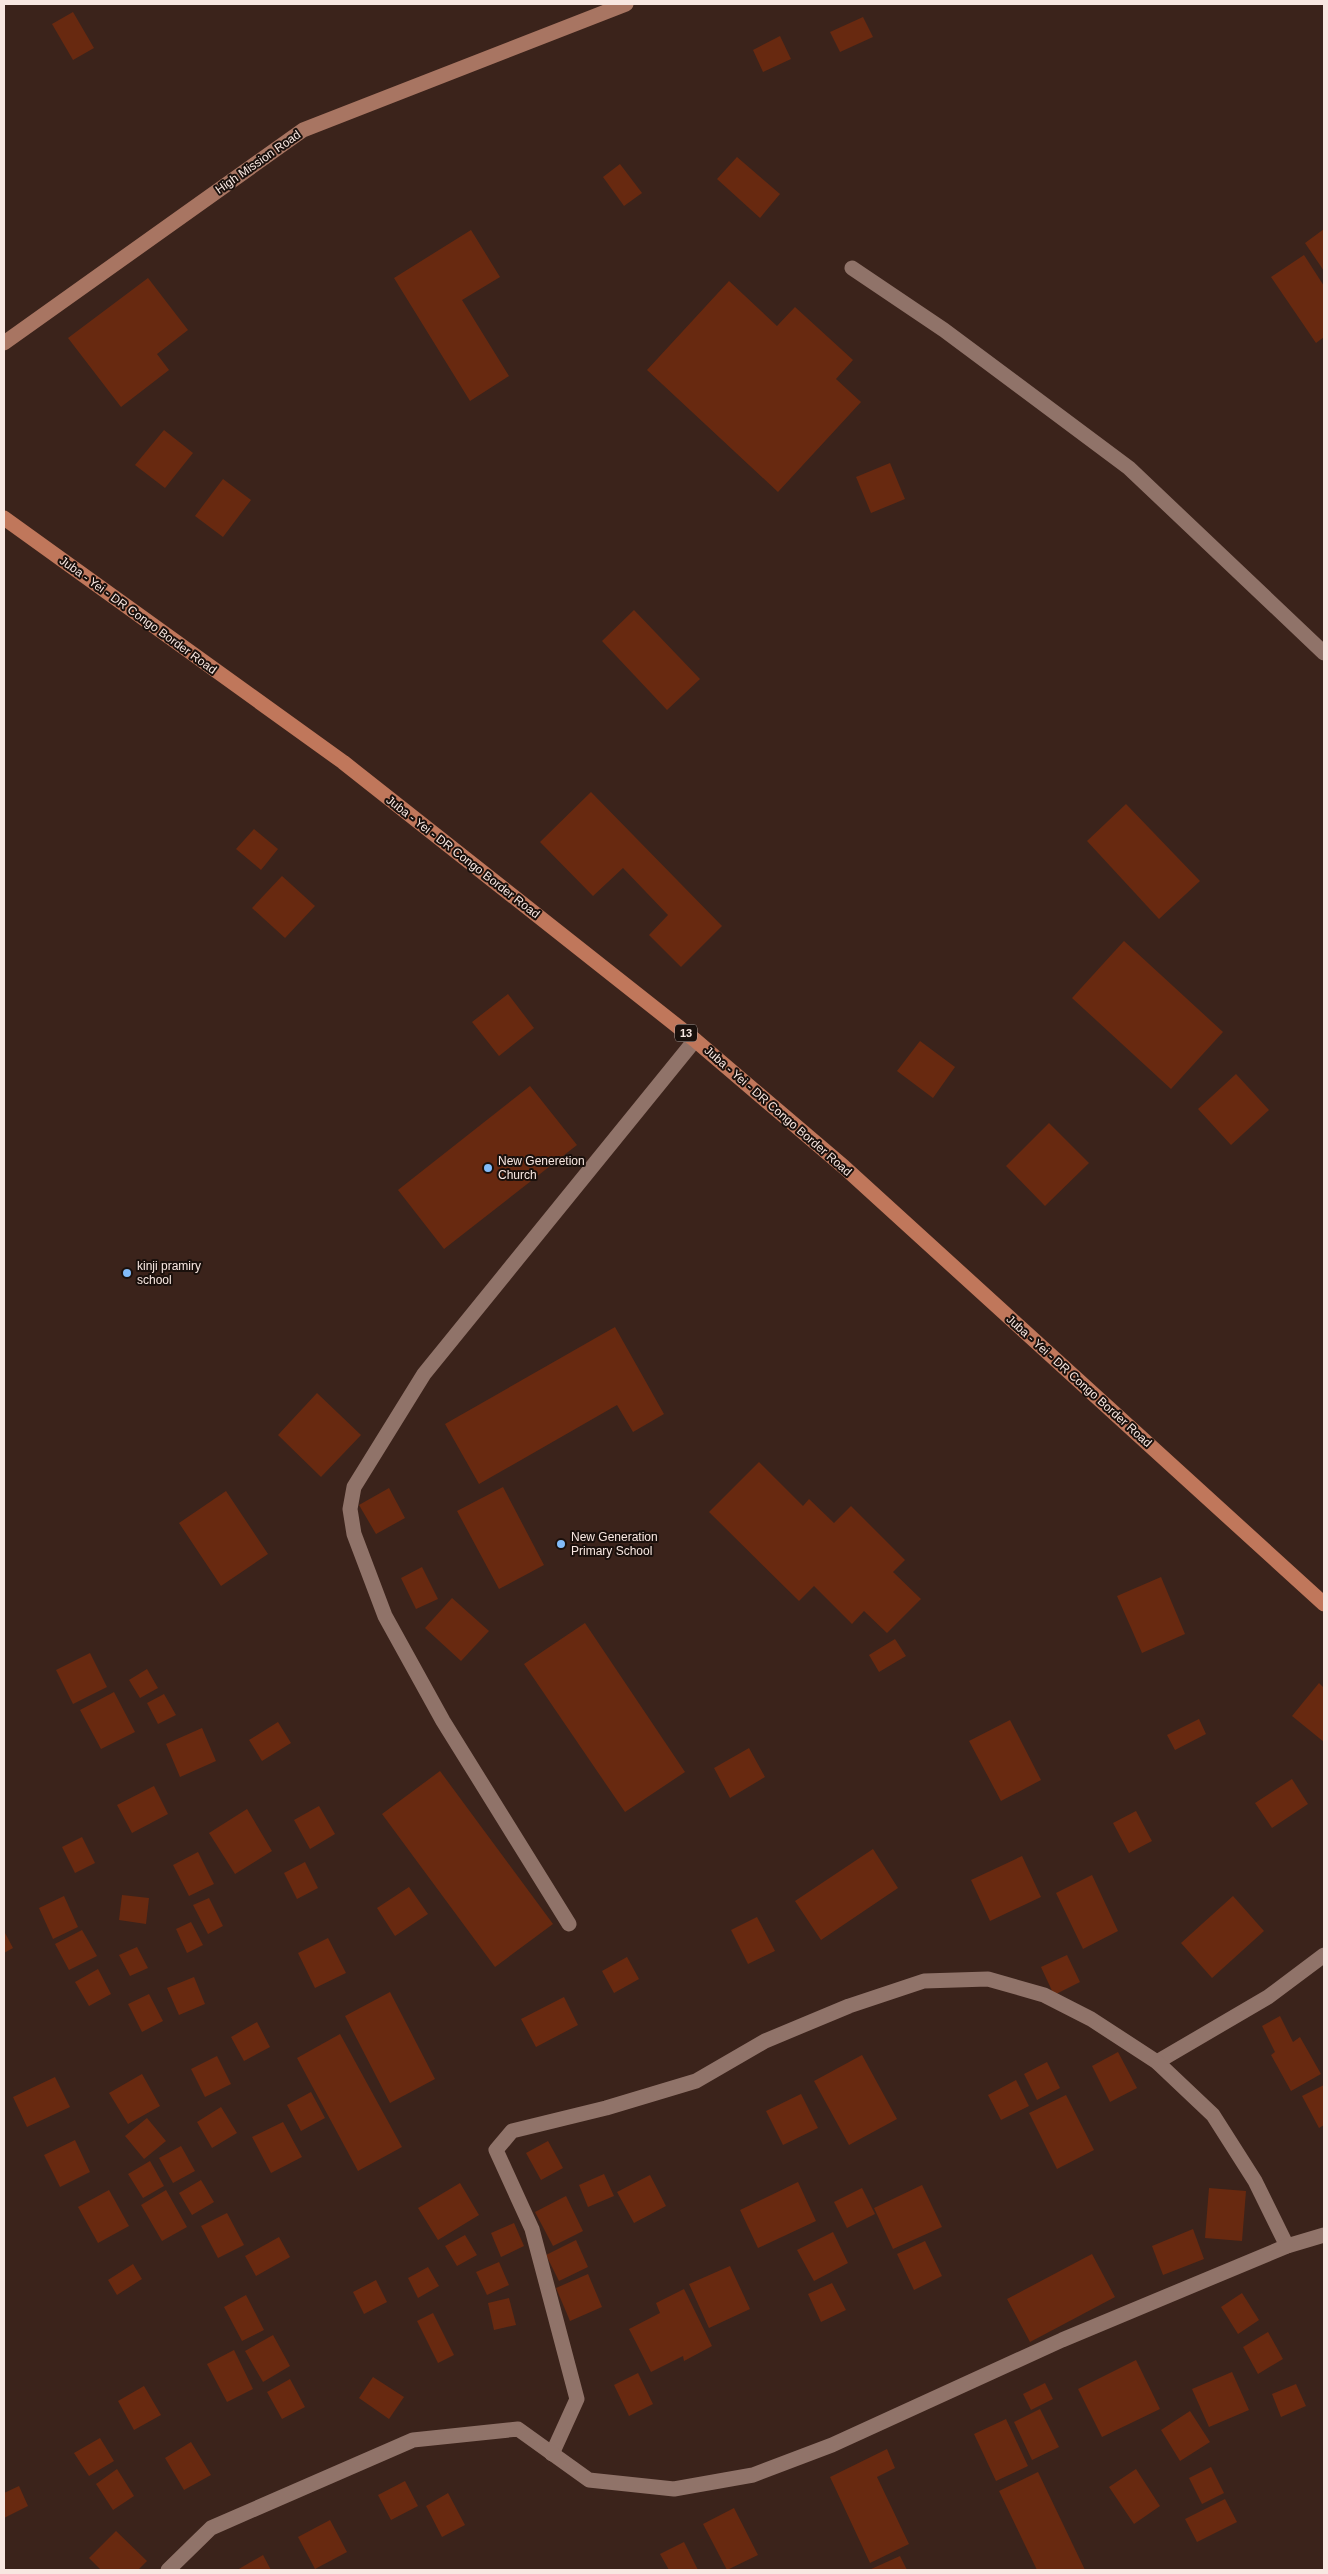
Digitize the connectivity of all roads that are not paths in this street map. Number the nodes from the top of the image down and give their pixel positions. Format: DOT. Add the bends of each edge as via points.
graph roads {
  1 [pos="626,4"];
  2 [pos="852,268"];
  3 [pos="4,343"];
  4 [pos="4,518"];
  5 [pos="1324,653"];
  6 [pos="695,1040"];
  7 [pos="1324,1604"];
  8 [pos="569,1924"];
  9 [pos="1324,1955"];
  10 [pos="1157,2062"];
  11 [pos="1324,2235"];
  12 [pos="1287,2246"];
  13 [pos="552,2454"];
  14 [pos="168,2570"];
  1 -- 3 [label="street, High Mission Road" via="303,130"];
  2 -- 5 [label="street" via="944,330 1129,468"];
  4 -- 6 [label="main road, Juba - Yei - DR Congo Border Road / 13" via="343,762"];
  6 -- 7 [label="main road, Juba - Yei - DR Congo Border Road / 13" via="844,1167"];
  6 -- 8 [label="street" via="424,1374 354,1487 350,1509 354,1534 385,1616 443,1720"];
  9 -- 10 [label="street" via="1268,1997"];
  10 -- 12 [label="street" via="1213,2115 1255,2181"];
  10 -- 13 [label="street" via="1091,2019 1044,1995 988,1980 924,1981 849,2006 765,2041 696,2081 512,2131 496,2150 532,2228 577,2400"];
  11 -- 12 [label="street"];
  12 -- 13 [label="street" via="1062,2340 832,2445 753,2475 674,2489 589,2480"];
  13 -- 14 [label="street" via="518,2430 413,2440 211,2528"];
}
